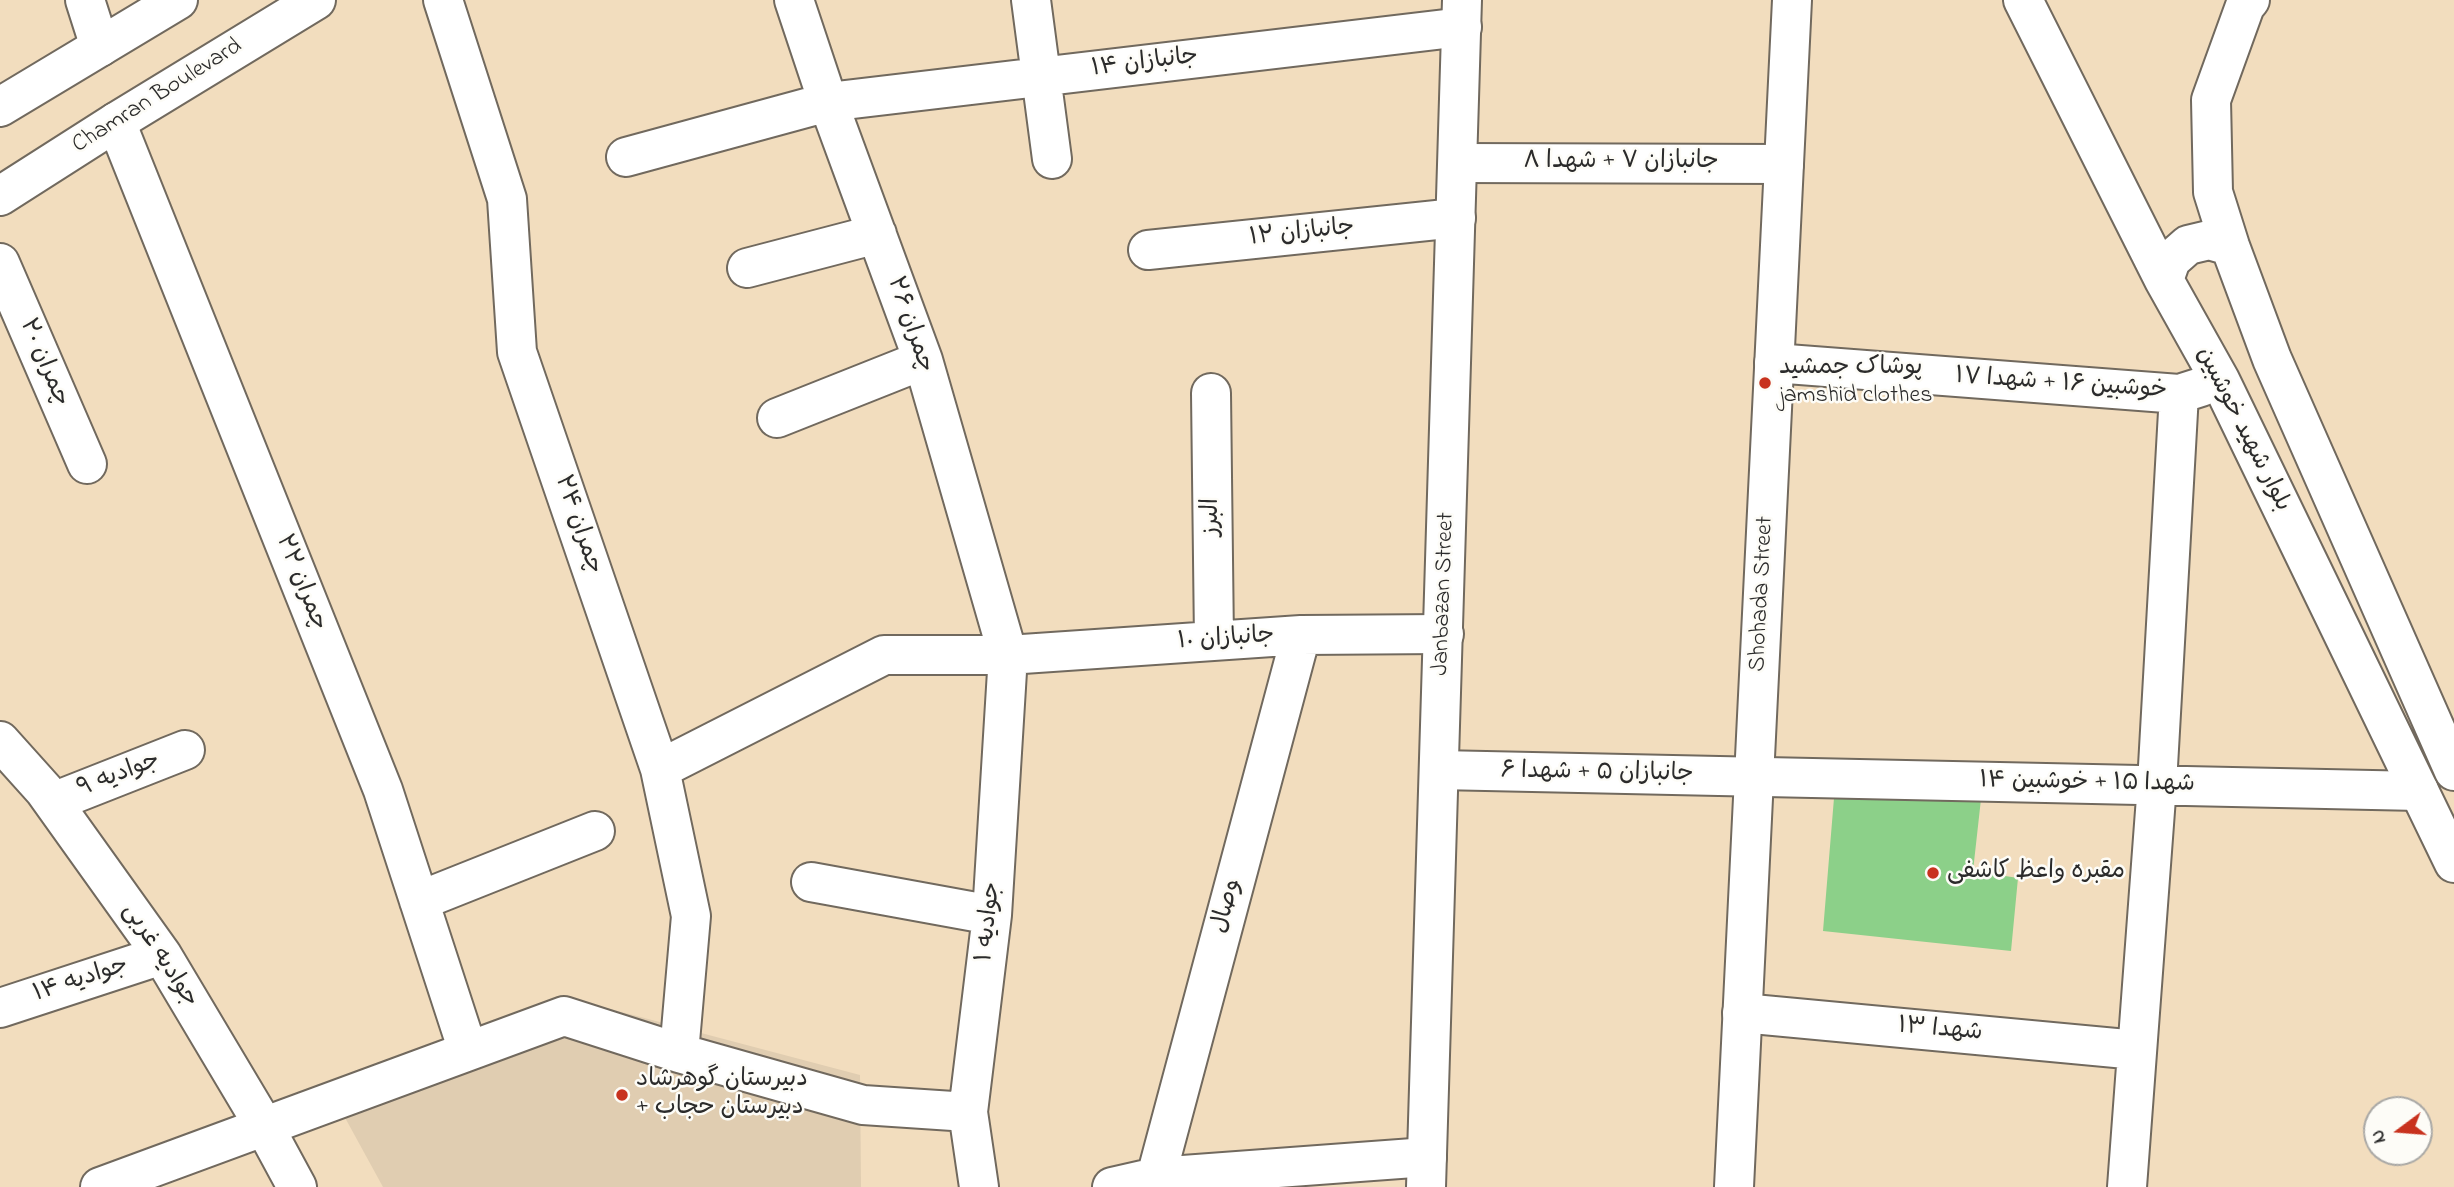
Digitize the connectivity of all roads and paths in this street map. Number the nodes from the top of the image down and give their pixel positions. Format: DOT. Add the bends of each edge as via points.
graph roads {
  1 [pos="85,0"];
  2 [pos="177,0"];
  3 [pos="316,0"];
  4 [pos="443,0"];
  5 [pos="794,0"];
  6 [pos="1031,0"];
  7 [pos="1792,0"];
  8 [pos="2023,0"];
  9 [pos="2250,0"];
  10 [pos="1462,13"];
  11 [pos="100,47"];
  12 [pos="1041,76"];
  13 [pos="828,102"];
  14 [pos="0,107"];
  15 [pos="116,122"];
  16 [pos="626,157"];
  17 [pos="1052,159"];
  18 [pos="1458,163"];
  19 [pos="1784,164"];
  20 [pos="0,196"];
  21 [pos="1456,218"];
  22 [pos="877,234"];
  23 [pos="2230,246"];
  24 [pos="1148,250"];
  25 [pos="0,263"];
  26 [pos="747,268"];
  27 [pos="2164,280"];
  28 [pos="923,360"];
  29 [pos="1774,363"];
  30 [pos="2220,380"];
  31 [pos="1212,393"];
  32 [pos="2179,394"];
  33 [pos="777,418"];
  34 [pos="87,464"];
  35 [pos="1444,634"];
  36 [pos="1301,635"];
  37 [pos="1213,641"];
  38 [pos="1008,655"];
  39 [pos="0,741"];
  40 [pos="185,750"];
  41 [pos="2451,758"];
  42 [pos="660,769"];
  43 [pos="1439,770"];
  44 [pos="1754,779"];
  45 [pos="2157,785"];
  46 [pos="2419,791"];
  47 [pos="53,802"];
  48 [pos="595,831"];
  49 [pos="2454,863"];
  50 [pos="811,882"];
  51 [pos="419,901"];
  52 [pos="992,915"];
  53 [pos="162,955"];
  54 [pos="0,1008"];
  55 [pos="1742,1013"];
  56 [pos="2137,1050"];
  57 [pos="468,1051"];
  58 [pos="679,1053"];
  59 [pos="968,1112"];
  60 [pos="264,1126"];
  61 [pos="1427,1172"];
  62 [pos="1156,1177"];
  63 [pos="100,1187"];
  64 [pos="297,1187"];
  65 [pos="979,1187"];
  66 [pos="1112,1187"];
  67 [pos="1734,1187"];
  68 [pos="2127,1187"];
  1 -- 11 [label="street"];
  2 -- 11 [label="street"];
  3 -- 15 [label="street, Chamran Boulevard"];
  4 -- 42 [label="street, چمران ۲۴" via="507,199 517,352"];
  5 -- 13 [label="street, چمران ۲۶"];
  6 -- 12 [label="street"];
  7 -- 19 [label="street, Shohada Street"];
  8 -- 27 [label="street, بلوار شهید خوشبین"];
  9 -- 23 [label="street, بلوار شهید خوشبین" via="2211,100 2213,192"];
  10 -- 12 [label="street, جانبازان ۱۴"];
  10 -- 18 [label="street, Janbazan Street"];
  11 -- 14 [label="street"];
  12 -- 13 [label="street, جانبازان ۱۴"];
  12 -- 17 [label="street"];
  13 -- 16 [label="street, جانبازان ۱۴"];
  13 -- 22 [label="street, چمران ۲۶"];
  15 -- 20 [label="street, Chamran Boulevard"];
  15 -- 51 [label="street, چمران ۲۲" via="383,790"];
  18 -- 19 [label="street, جانبازان ۷ + شهدا ۸"];
  18 -- 21 [label="street, Janbazan Street"];
  19 -- 29 [label="street, Shohada Street"];
  21 -- 24 [label="street, جانبازان ۱۲"];
  21 -- 35 [label="street, Janbazan Street"];
  22 -- 26 [label="street"];
  22 -- 28 [label="street, چمران ۲۶"];
  23 -- 27 [label="street" via="2209,240 2188,245 2171,260"];
  23 -- 41 [label="street, بلوار شهید خوشبین" via="2272,359"];
  25 -- 34 [label="street, چمران ۲۰"];
  27 -- 30 [label="street, بلوار شهید خوشبین"];
  28 -- 33 [label="street"];
  28 -- 38 [label="street, چمران ۲۶"];
  29 -- 32 [label="street, خوشبین ۱۶ + شهدا ۱۷"];
  29 -- 44 [label="street, Shohada Street"];
  30 -- 32 [label="street, خوشبین ۱۶ + شهدا ۱۷"];
  30 -- 46 [label="street, بلوار شهید خوشبین"];
  31 -- 37 [label="street, البرز"];
  32 -- 45 [label="street"];
  35 -- 36 [label="street, جانبازان ۱۰"];
  35 -- 43 [label="street, Janbazan Street"];
  36 -- 37 [label="street, جانبازان ۱۰"];
  36 -- 62 [label="street, وصال"];
  37 -- 38 [label="street, جانبازان ۱۰"];
  38 -- 42 [label="street, جانبازان ۱۰" via="884,655"];
  38 -- 52 [label="street, جوادیه ۱"];
  39 -- 47 [label="street, جوادیه غربی"];
  40 -- 47 [label="street, جوادیه ۹"];
  42 -- 58 [label="street, چمران ۲۴" via="691,916"];
  43 -- 44 [label="street, جانبازان ۵ + شهدا ۶"];
  43 -- 61 [label="street, Janbazan Street"];
  44 -- 45 [label="street, شهدا ۱۵ + خوشبین ۱۴"];
  44 -- 55 [label="street, Shohada Street"];
  45 -- 46 [label="street, شهدا ۱۵ + خوشبین ۱۴"];
  45 -- 56 [label="street"];
  46 -- 49 [label="street, بلوار شهید خوشبین"];
  47 -- 53 [label="street, جوادیه غربی"];
  48 -- 51 [label="street"];
  50 -- 52 [label="street"];
  51 -- 57 [label="street, چمران ۲۲"];
  52 -- 59 [label="street, جوادیه ۱"];
  53 -- 54 [label="street, جوادیه ۱۴"];
  53 -- 60 [label="street, جوادیه غربی"];
  55 -- 56 [label="street, شهدا ۱۳"];
  55 -- 67 [label="street, Shohada Street"];
  56 -- 68 [label="street"];
  57 -- 58 [label="street" via="564,1016"];
  57 -- 60 [label="street"];
  58 -- 59 [label="street" via="863,1105"];
  59 -- 65 [label="street, جوادیه ۱"];
  60 -- 63 [label="street"];
  60 -- 64 [label="street, جوادیه غربی"];
  61 -- 62 [label="street"];
  62 -- 66 [label="street"];
}
